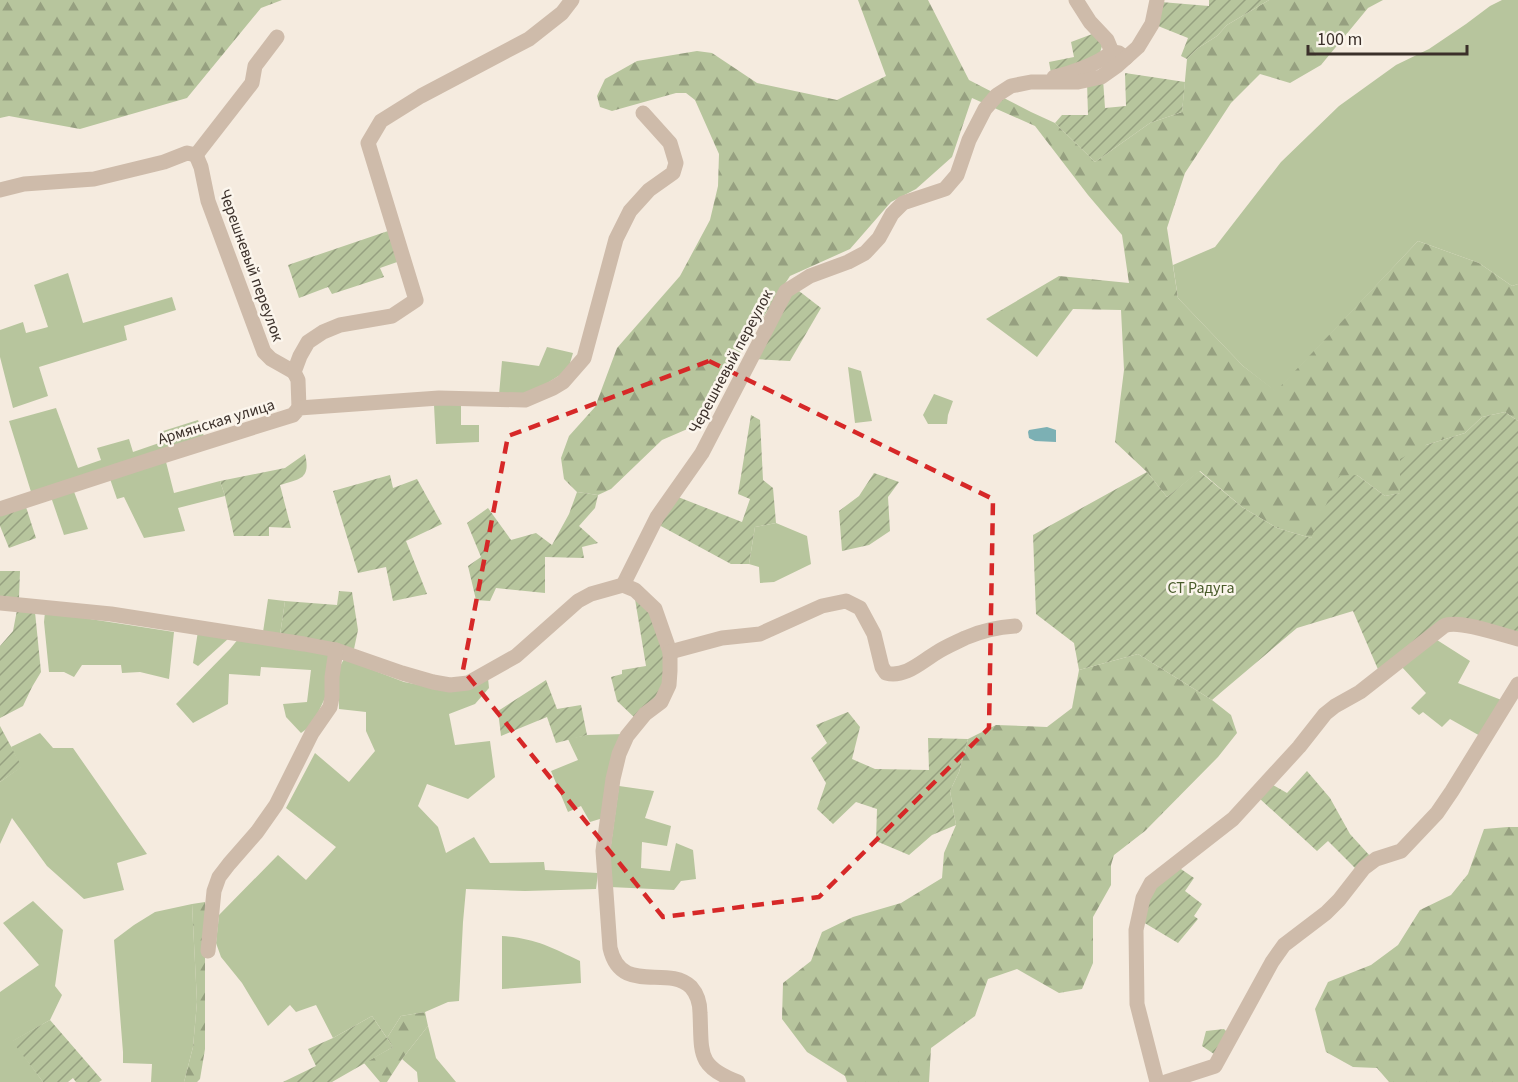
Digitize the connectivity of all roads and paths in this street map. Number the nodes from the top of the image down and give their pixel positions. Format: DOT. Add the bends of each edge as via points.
graph roads {
  1 [pos="572,0"];
  2 [pos="1076,0"];
  3 [pos="1157,0"];
  4 [pos="277,37"];
  5 [pos="1119,55"];
  6 [pos="643,113"];
  7 [pos="196,155"];
  8 [pos="0,190"];
  9 [pos="294,372"];
  10 [pos="299,408"];
  11 [pos="0,509"];
  12 [pos="623,585"];
  13 [pos="0,603"];
  14 [pos="1015,626"];
  15 [pos="1518,639"];
  16 [pos="336,650"];
  17 [pos="670,652"];
  18 [pos="1518,684"];
  19 [pos="208,951"];
  20 [pos="738,1082"];
  21 [pos="1157,1082"];
  22 [pos="1166,1082"];
  1 -- 9 [label="street, Черешневый переулок" via="529,39 381,121 368,143 417,300 392,316 323,332 308,342"];
  2 -- 5 [label="street"];
  3 -- 5 [label="street, Черешневый переулок" via="1152,24 1138,47"];
  4 -- 7 [label="street" via="255,66 252,83"];
  5 -- 12 [label="street, Черешневый переулок" via="1068,74 1011,86 997,95 985,109 957,175 945,189 903,203 865,253 810,276 786,291 702,453 657,517"];
  6 -- 10 [label="street, Армянская улица" via="670,143 676,163 673,173 649,190 630,211 616,239 584,358 563,382 525,400 440,398"];
  7 -- 8 [label="street" via="187,153 94,179 24,184"];
  7 -- 9 [label="street, Черешневый переулок" via="208,201 264,352"];
  9 -- 10 [label="street"];
  10 -- 11 [label="street, Армянская улица" via="293,416"];
  12 -- 16 [label="street" via="578,601 516,656 468,683 434,682"];
  12 -- 17 [label="street" via="635,590 655,609"];
  13 -- 16 [label="street" via="111,614"];
  14 -- 17 [label="street" via="967,637 910,670 892,674 882,667 874,634 860,608 846,601 822,606 760,634 722,638"];
  15 -- 21 [label="street" via="1462,624 1444,626 1360,692 1335,706 1233,819 1151,883 1143,898 1136,930 1137,1004"];
  16 -- 19 [label="street" via="330,707 312,733 276,805 219,877"];
  17 -- 20 [label="street" via="669,685 661,702 627,736 613,778 603,851 610,948 616,963 629,974 668,978 690,986 699,1001 707,1064"];
  18 -- 22 [label="street" via="1437,813 1401,852 1364,868 1332,906 1284,945 1215,1066"];
}
